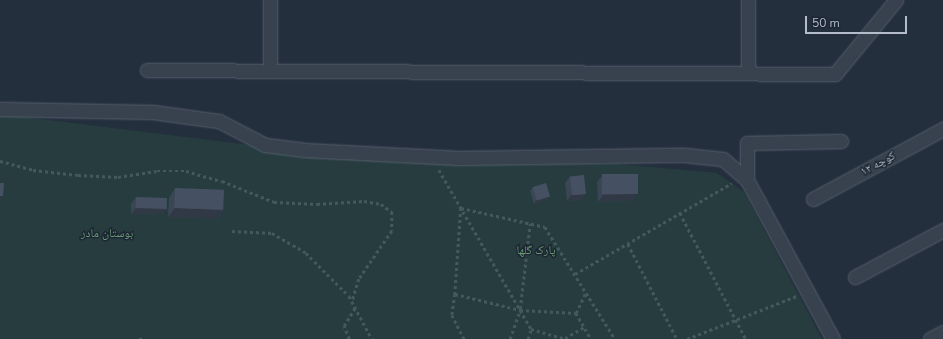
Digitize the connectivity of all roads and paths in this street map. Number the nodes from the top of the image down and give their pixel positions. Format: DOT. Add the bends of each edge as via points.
graph roads {
  1 [pos="270,0"];
  2 [pos="748,0"];
  3 [pos="896,0"];
  4 [pos="147,70"];
  5 [pos="270,70"];
  6 [pos="748,73"];
  7 [pos="0,108"];
  8 [pos="943,129"];
  9 [pos="841,141"];
  10 [pos="0,161"];
  11 [pos="438,169"];
  12 [pos="745,179"];
  13 [pos="813,199"];
  14 [pos="461,208"];
  15 [pos="680,213"];
  16 [pos="530,224"];
  17 [pos="943,230"];
  18 [pos="232,231"];
  19 [pos="628,244"];
  20 [pos="575,274"];
  21 [pos="855,277"];
  22 [pos="586,292"];
  23 [pos="808,292"];
  24 [pos="455,294"];
  25 [pos="352,302"];
  26 [pos="355,308"];
  27 [pos="520,310"];
  28 [pos="576,313"];
  29 [pos="736,320"];
  30 [pos="584,327"];
  31 [pos="531,329"];
  32 [pos="943,332"];
  33 [pos="139,339"];
  34 [pos="145,339"];
  35 [pos="349,339"];
  36 [pos="372,339"];
  37 [pos="464,339"];
  38 [pos="510,339"];
  39 [pos="528,339"];
  40 [pos="565,339"];
  41 [pos="591,339"];
  42 [pos="615,339"];
  43 [pos="677,339"];
  44 [pos="687,339"];
  45 [pos="746,339"];
  46 [pos="833,339"];
  47 [pos="930,339"];
  1 -- 5 [label="street"];
  2 -- 6 [label="street"];
  3 -- 6 [label="street" via="835,74"];
  4 -- 5 [label="street"];
  5 -- 6 [label="street"];
  7 -- 12 [label="street" via="153,112 219,121 265,145 304,150 459,158 685,155 723,159"];
  8 -- 13 [label="street, کوچه ۱۲"];
  9 -- 12 [label="street" via="747,143"];
  10 -- 25 [label="path" via="34,170 78,175 118,177 157,171 186,171 274,202 317,204 364,201 381,204 392,212 392,231 359,279"];
  11 -- 14 [label="path"];
  12 -- 15 [label="path"];
  12 -- 23 [label="street"];
  14 -- 16 [label="path"];
  14 -- 24 [label="path"];
  14 -- 27 [label="path"];
  15 -- 19 [label="path"];
  15 -- 29 [label="path"];
  16 -- 20 [label="path" via="545,227"];
  16 -- 27 [label="path"];
  17 -- 21 [label="street"];
  18 -- 25 [label="path" via="272,233 306,253"];
  19 -- 20 [label="path"];
  19 -- 43 [label="path"];
  20 -- 22 [label="path"];
  22 -- 28 [label="path"];
  22 -- 42 [label="path"];
  23 -- 29 [label="path"];
  23 -- 46 [label="street"];
  24 -- 27 [label="path"];
  24 -- 37 [label="path" via="452,316"];
  25 -- 26 [label="path"];
  26 -- 35 [label="path" via="344,326"];
  26 -- 36 [label="path"];
  27 -- 28 [label="path"];
  27 -- 31 [label="path"];
  27 -- 38 [label="path"];
  28 -- 30 [label="path"];
  29 -- 44 [label="path"];
  29 -- 45 [label="path"];
  30 -- 40 [label="path"];
  30 -- 41 [label="path"];
  31 -- 39 [label="path"];
  31 -- 40 [label="path"];
  32 -- 47 [label="street"];
  33 -- 34 [label="path"];
}
